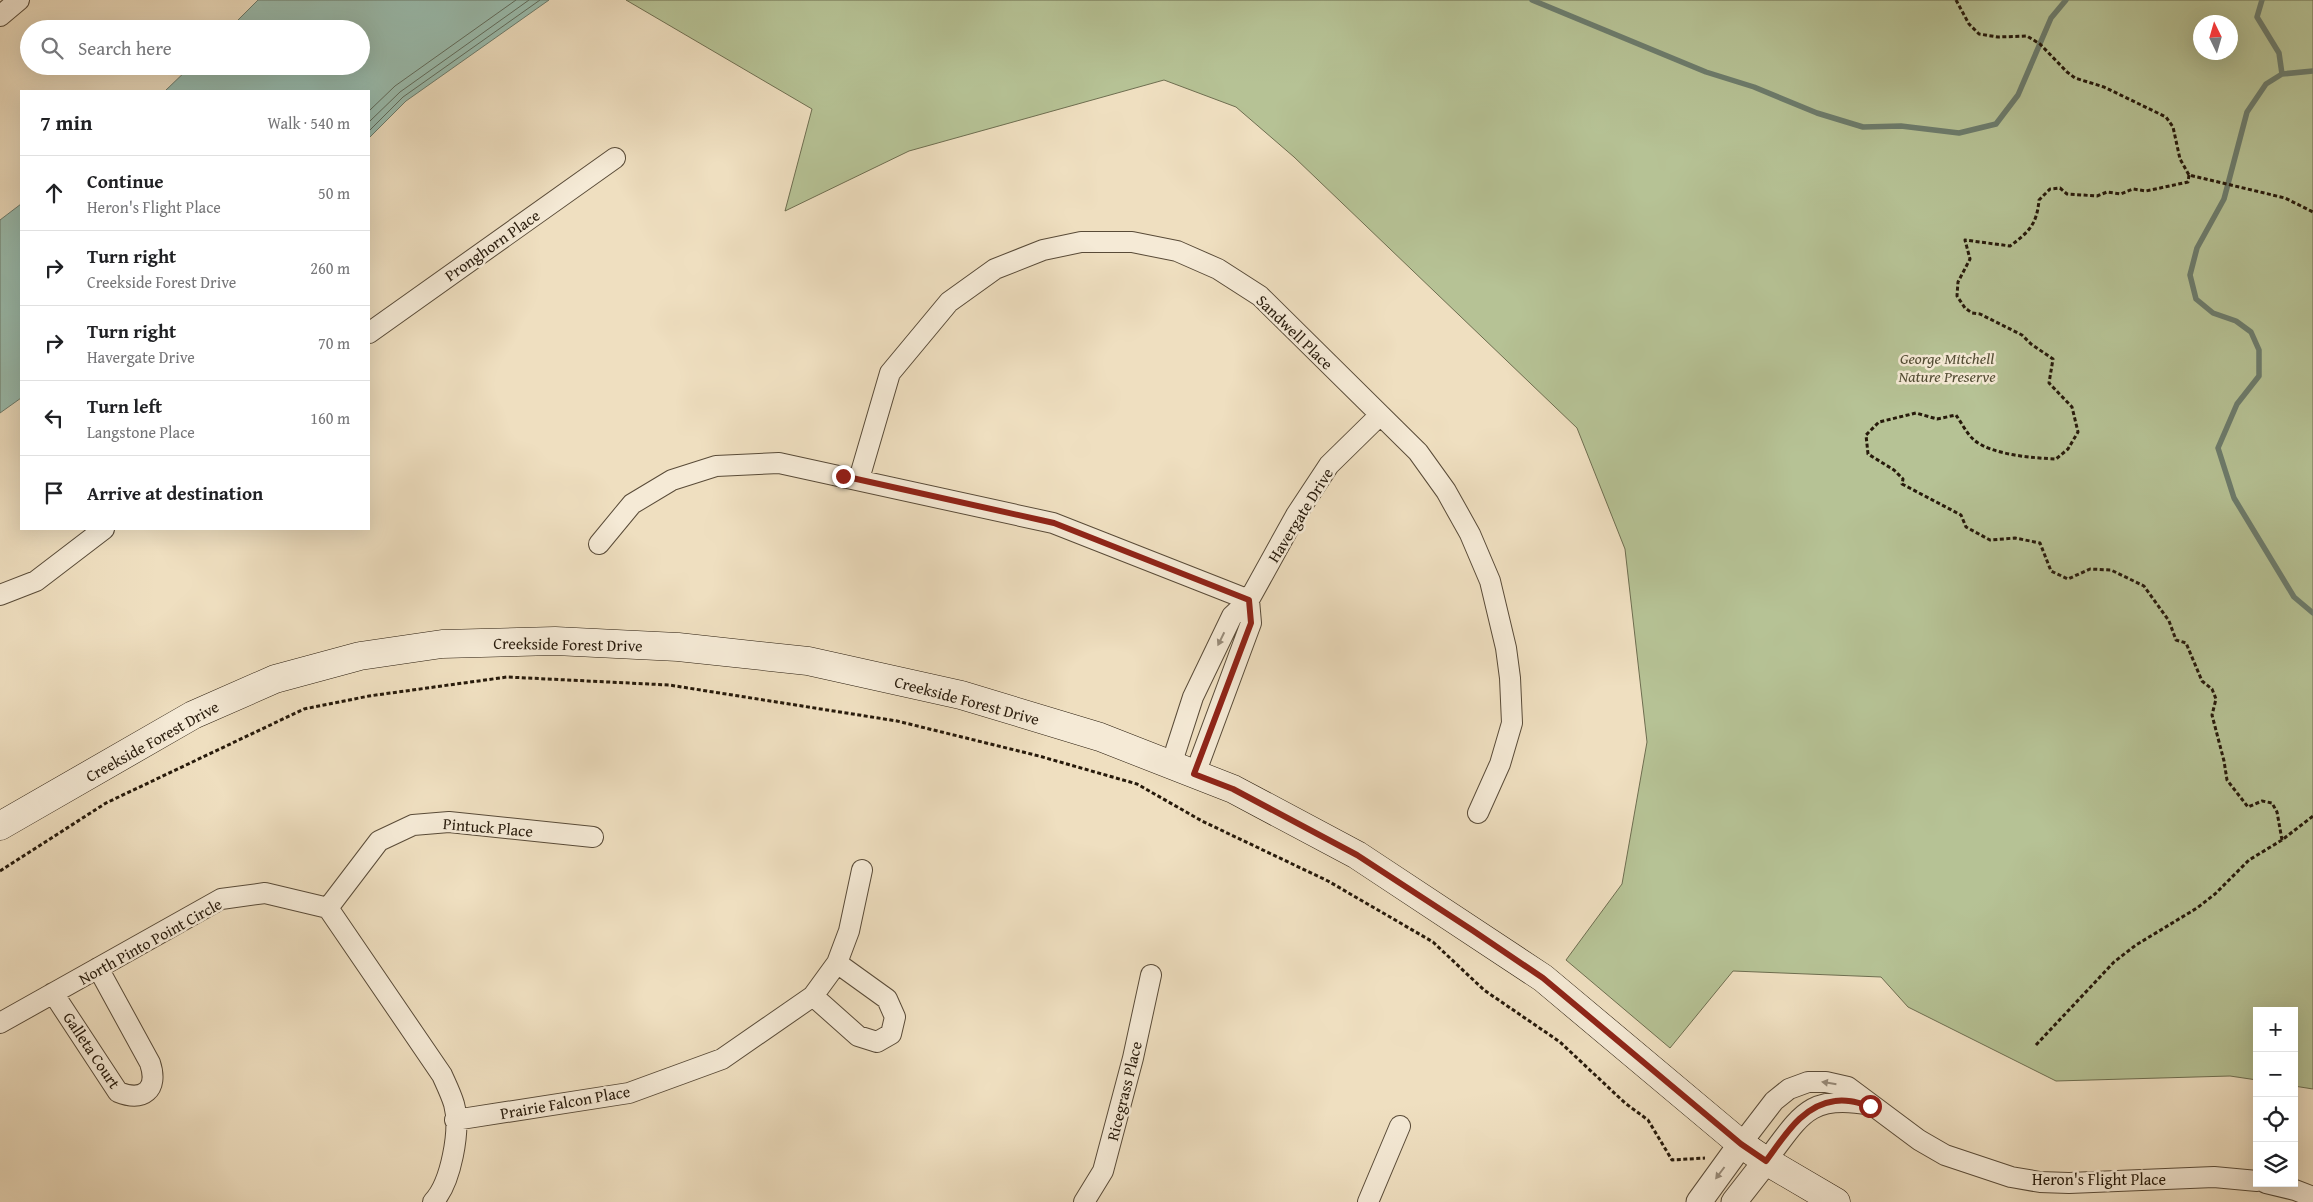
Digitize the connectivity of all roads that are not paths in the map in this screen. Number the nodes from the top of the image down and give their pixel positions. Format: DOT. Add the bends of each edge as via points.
graph roads {
  1 [pos="19,0"];
  2 [pos="0,16"];
  3 [pos="615,158"];
  4 [pos="370,332"];
  5 [pos="1380,415"];
  6 [pos="859,479"];
  7 [pos="103,530"];
  8 [pos="598,544"];
  9 [pos="0,595"];
  10 [pos="1249,600"];
  11 [pos="1183,769"];
  12 [pos="1478,813"];
  13 [pos="0,826"];
  14 [pos="593,837"];
  15 [pos="862,870"];
  16 [pos="328,908"];
  17 [pos="837,963"];
  18 [pos="98,968"];
  19 [pos="1151,976"];
  20 [pos="53,993"];
  21 [pos="813,996"];
  22 [pos="0,1024"];
  23 [pos="1870,1106"];
  24 [pos="455,1120"];
  25 [pos="1400,1126"];
  26 [pos="1734,1155"];
  27 [pos="1766,1161"];
  28 [pos="2253,1182"];
  29 [pos="2283,1187"];
  30 [pos="2313,1197"];
  31 [pos="433,1202"];
  32 [pos="1084,1202"];
  33 [pos="1368,1202"];
  34 [pos="1699,1202"];
  35 [pos="1734,1202"];
  36 [pos="1836,1202"];
  1 -- 2 [label="street"];
  3 -- 4 [label="street, Pronghorn Place"];
  5 -- 6 [label="street, Sandwell Place" via="1260,296 1218,269 1177,251 1132,242 1081,242 1042,250 995,269 949,302 890,373"];
  5 -- 10 [label="street, Havergate Drive" via="1329,465 1296,515"];
  5 -- 12 [label="street, Sandwell Place" via="1418,452 1446,491 1470,534 1490,581 1506,648 1512,723 1500,764"];
  6 -- 8 [label="street" via="779,462 716,466 672,480 632,504"];
  6 -- 10 [label="street" via="1054,523"];
  7 -- 9 [label="street" via="36,581"];
  10 -- 11 [label="street" via="1251,623"];
  10 -- 11 [label="street, Havergate Drive, one-way" via="1232,616 1198,688"];
  11 -- 13 [label="main road, Creekside Forest Drive" via="1100,737 961,695 808,661 678,647 602,643 442,644 360,656 275,679 193,715"];
  11 -- 26 [label="main road, Creekside Forest Drive" via="1233,789 1357,855 1543,978"];
  14 -- 16 [label="street, Pintuck Place" via="449,822 413,825 379,842"];
  15 -- 17 [label="street, Prairie Falcon Place" via="849,931"];
  16 -- 18 [label="street, North Pinto Point Circle" via="264,893 221,899"];
  16 -- 24 [label="street" via="442,1075 454,1105"];
  17 -- 21 [label="street, Prairie Falcon Place"];
  17 -- 21 [label="street" via="886,999 895,1017 891,1034 877,1042 858,1036"];
  18 -- 20 [label="street, North Pinto Point Circle"];
  18 -- 20 [label="street, Galleta Court" via="150,1063 153,1078 151,1088 144,1094 136,1096 118,1092"];
  19 -- 32 [label="street, Ricegrass Place" via="1103,1171"];
  20 -- 22 [label="street, North Pinto Point Circle"];
  21 -- 24 [label="street, Prairie Falcon Place" via="722,1059 628,1093"];
  23 -- 26 [label="street, Heron's Flight Place, one-way" via="1848,1087 1808,1082 1789,1089 1774,1101"];
  23 -- 27 [label="street, Heron's Flight Place" via="1836,1100 1821,1104 1796,1122"];
  23 -- 28 [label="street, Heron's Flight Place" via="1945,1155 2010,1177 2040,1182 2214,1177"];
  24 -- 31 [label="street" via="456,1151 439,1196"];
  25 -- 33 [label="street"];
  26 -- 27 [label="main road, Creekside Forest Drive"];
  26 -- 34 [label="street, one-way"];
  27 -- 35 [label="street"];
  27 -- 36 [label="main road, Creekside Forest Drive"];
  29 -- 30 [label="street"];
}
